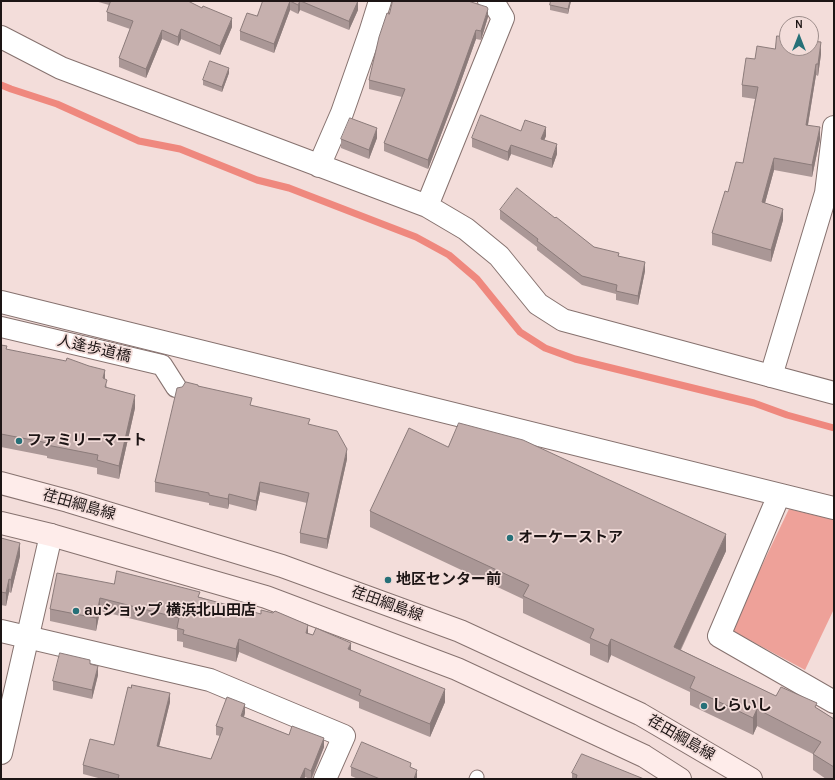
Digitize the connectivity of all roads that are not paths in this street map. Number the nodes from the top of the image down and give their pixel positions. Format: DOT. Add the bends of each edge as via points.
graph roads {
  1 [pos="380,1"];
  2 [pos="489,1"];
  3 [pos="1,37"];
  4 [pos="834,130"];
  5 [pos="319,166"];
  6 [pos="427,206"];
  7 [pos="1,302"];
  8 [pos="1,327"];
  9 [pos="771,376"];
  10 [pos="176,386"];
  11 [pos="834,393"];
  12 [pos="1,483"];
  13 [pos="779,494"];
  14 [pos="834,508"];
  15 [pos="1,523"];
  16 [pos="51,535"];
  17 [pos="1,631"];
  18 [pos="28,637"];
  19 [pos="834,702"];
  20 [pos="1,753"];
  21 [pos="325,779"];
  22 [pos="680,779"];
  23 [pos="751,779"];
  1 -- 5 [label="street" via="342,113"];
  2 -- 6 [label="street" via="494,3 503,18"];
  3 -- 5 [label="street" via="62,68"];
  4 -- 9 [label="street" via="826,193"];
  5 -- 6 [label="street"];
  6 -- 9 [label="street" via="466,229 499,256 538,304 563,320"];
  7 -- 13 [label="street"];
  8 -- 10 [label="street, 人逢歩道橋" via="162,365"];
  9 -- 11 [label="street"];
  12 -- 23 [label="main road, 荏田綱島線" via="282,566 460,631 640,714"];
  13 -- 14 [label="street"];
  13 -- 19 [label="street" via="719,636"];
  15 -- 16 [label="main road"];
  16 -- 18 [label="street"];
  16 -- 22 [label="main road" via="266,597 457,669 644,756"];
  17 -- 18 [label="street"];
  18 -- 20 [label="street"];
  18 -- 21 [label="street" via="210,680 344,736"];
}
